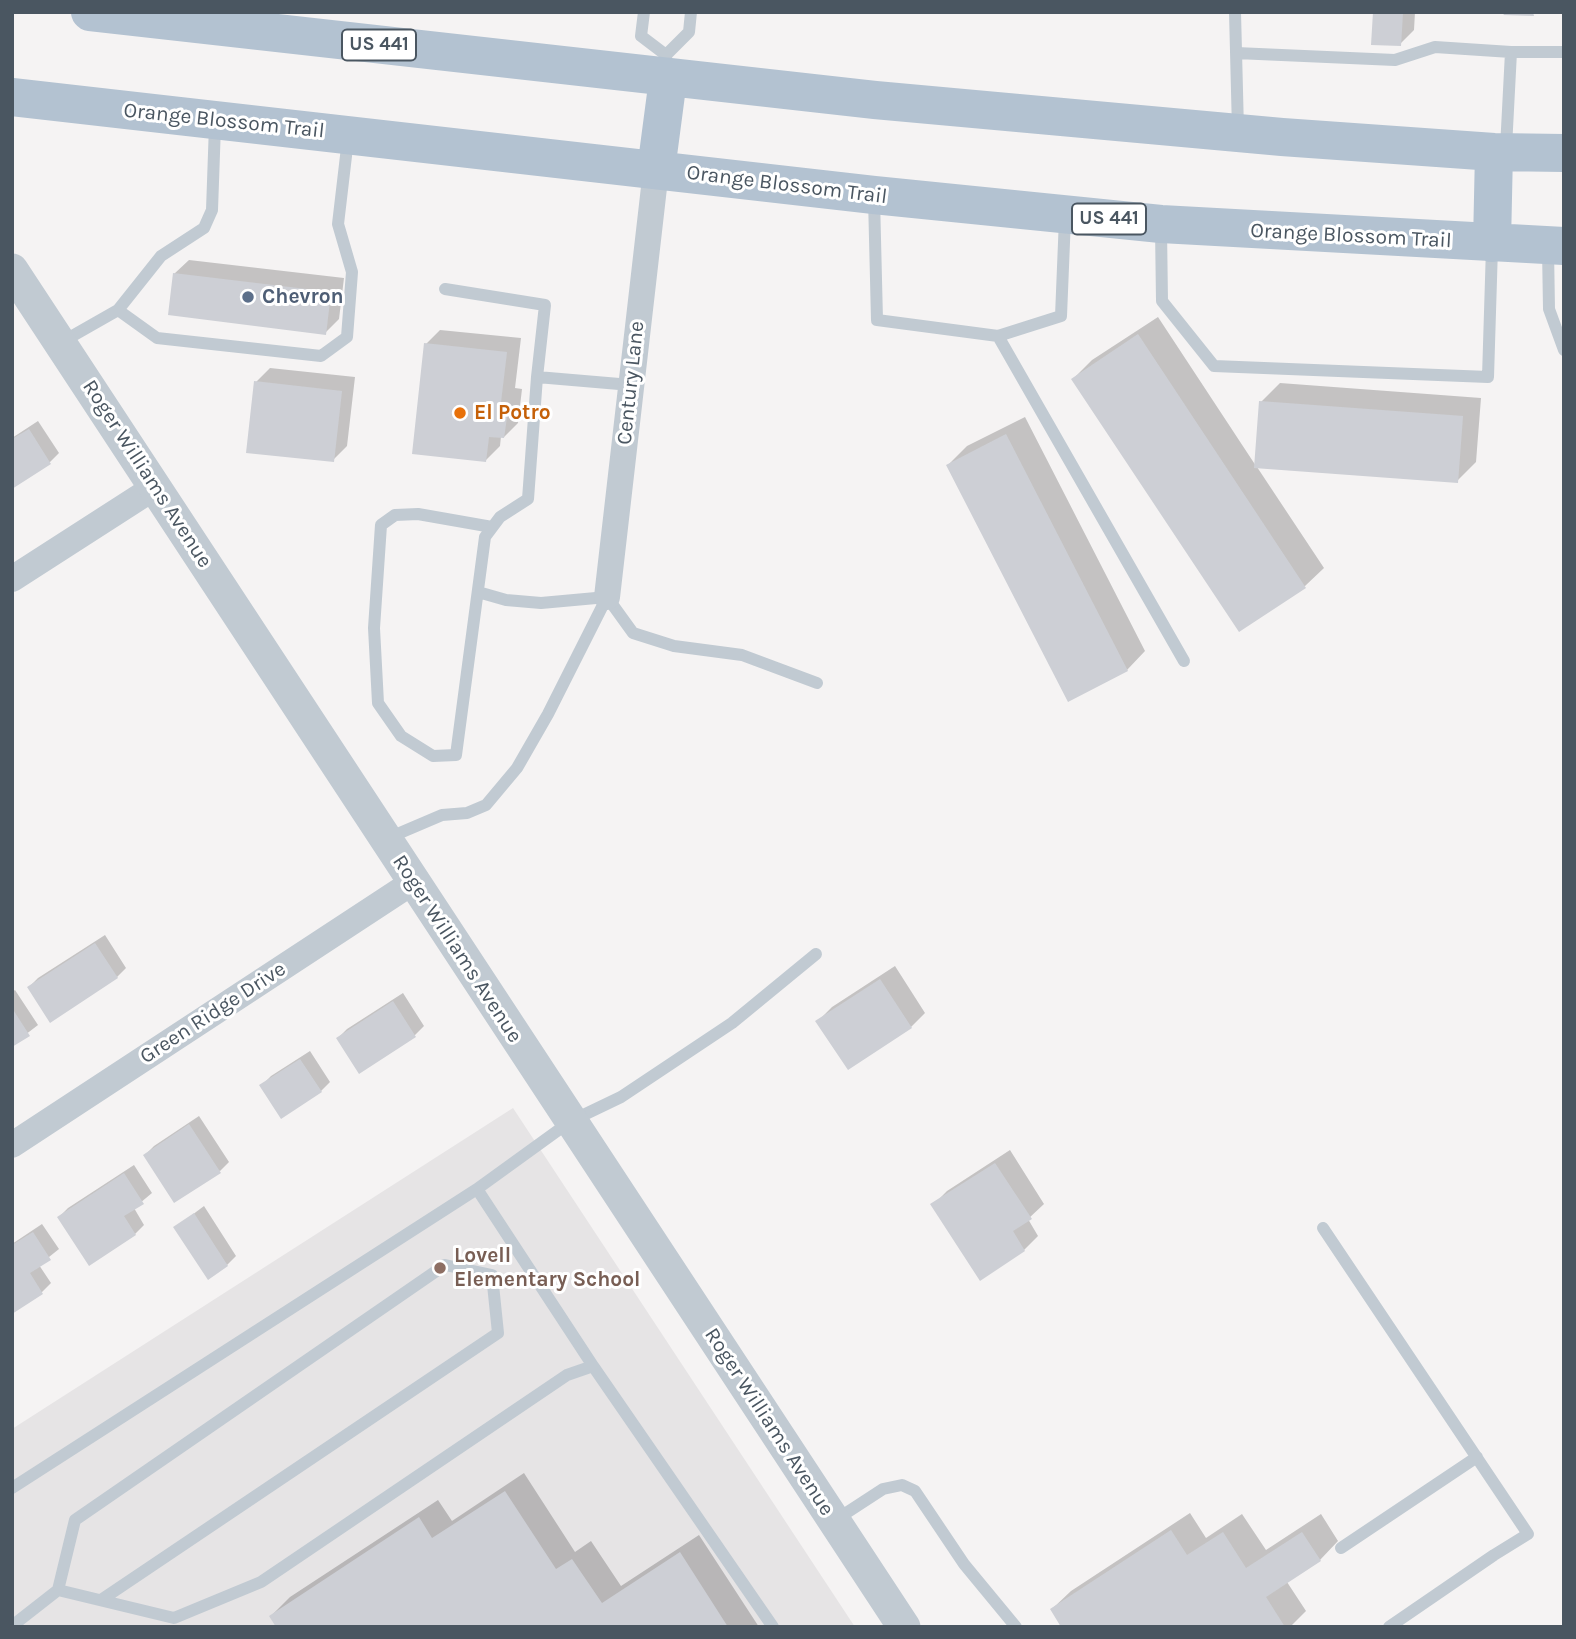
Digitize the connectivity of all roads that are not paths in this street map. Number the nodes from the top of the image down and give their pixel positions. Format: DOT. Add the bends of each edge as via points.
graph roads {
  1 [pos="90,12"];
  2 [pos="644,12"];
  3 [pos="691,12"];
  4 [pos="1235,12"];
  5 [pos="1511,52"];
  6 [pos="1564,52"];
  7 [pos="1236,53"];
  8 [pos="667,67"];
  9 [pos="12,97"];
  10 [pos="216,120"];
  11 [pos="1238,134"];
  12 [pos="349,135"];
  13 [pos="1500,152"];
  14 [pos="1564,153"];
  15 [pos="656,170"];
  16 [pos="874,195"];
  17 [pos="1065,214"];
  18 [pos="1161,224"];
  19 [pos="1492,243"];
  20 [pos="1556,246"];
  21 [pos="12,270"];
  22 [pos="445,289"];
  23 [pos="118,310"];
  24 [pos="998,336"];
  25 [pos="60,343"];
  26 [pos="1564,350"];
  27 [pos="537,377"];
  28 [pos="631,385"];
  29 [pos="155,487"];
  30 [pos="492,527"];
  31 [pos="12,579"];
  32 [pos="478,592"];
  33 [pos="607,597"];
  34 [pos="1184,661"];
  35 [pos="817,683"];
  36 [pos="385,839"];
  37 [pos="413,882"];
  38 [pos="816,954"];
  39 [pos="571,1121"];
  40 [pos="12,1144"];
  41 [pos="477,1189"];
  42 [pos="1323,1228"];
  43 [pos="593,1366"];
  44 [pos="1477,1457"];
  45 [pos="12,1488"];
  46 [pos="834,1521"];
  47 [pos="1341,1548"];
  48 [pos="58,1590"];
  49 [pos="102,1600"];
  50 [pos="12,1626"];
  51 [pos="773,1627"];
  52 [pos="904,1627"];
  53 [pos="1016,1627"];
  54 [pos="1389,1627"];
  1 -- 8 [label="main road, US 441"];
  2 -- 8 [label="lane" via="641,36"];
  3 -- 8 [label="lane" via="689,32"];
  4 -- 7 [label="lane"];
  5 -- 6 [label="lane"];
  5 -- 7 [label="lane" via="1435,47 1395,60"];
  5 -- 13 [label="lane"];
  7 -- 11 [label="lane"];
  8 -- 11 [label="main road, US 441" via="889,102"];
  8 -- 15 [label="main road"];
  9 -- 10 [label="main road, Orange Blossom Trail / US 441"];
  10 -- 12 [label="main road, Orange Blossom Trail / US 441"];
  10 -- 23 [label="lane" via="212,209 204,228 161,256"];
  11 -- 13 [label="main road, US 441"];
  12 -- 15 [label="main road, Orange Blossom Trail / US 441"];
  12 -- 23 [label="lane" via="338,224 352,272 347,337 330,350 321,356 157,338"];
  13 -- 14 [label="main road, US 441"];
  13 -- 19 [label="main road"];
  15 -- 16 [label="main road, Orange Blossom Trail / US 441"];
  15 -- 28 [label="street, Century Lane"];
  16 -- 17 [label="main road, Orange Blossom Trail / US 441"];
  16 -- 24 [label="lane" via="877,320"];
  17 -- 18 [label="main road, Orange Blossom Trail / US 441"];
  17 -- 24 [label="lane" via="1061,316"];
  18 -- 19 [label="main road, Orange Blossom Trail / US 441"];
  18 -- 19 [label="lane" via="1162,301 1214,366 1488,377"];
  19 -- 20 [label="main road, Orange Blossom Trail / US 441"];
  20 -- 26 [label="lane" via="1549,309"];
  21 -- 25 [label="street, Roger Williams Avenue"];
  22 -- 27 [label="lane" via="545,304"];
  23 -- 25 [label="lane"];
  24 -- 34 [label="lane"];
  25 -- 29 [label="street, Roger Williams Avenue"];
  27 -- 28 [label="lane"];
  27 -- 30 [label="lane" via="528,499"];
  28 -- 33 [label="street, Century Lane"];
  29 -- 31 [label="street"];
  29 -- 36 [label="street, Roger Williams Avenue"];
  30 -- 32 [label="lane" via="485,537"];
  30 -- 32 [label="lane" via="418,514 395,515 381,525 374,628 378,703 401,736 433,756 456,755"];
  32 -- 33 [label="lane" via="541,603"];
  33 -- 35 [label="lane" via="633,633 674,646 742,655"];
  33 -- 36 [label="lane" via="517,768 486,805 467,813 442,815"];
  36 -- 37 [label="street, Roger Williams Avenue"];
  37 -- 39 [label="street, Roger Williams Avenue"];
  37 -- 40 [label="street, Green Ridge Drive"];
  38 -- 39 [label="lane" via="732,1023 621,1097"];
  39 -- 41 [label="lane"];
  39 -- 46 [label="street, Roger Williams Avenue"];
  41 -- 43 [label="lane"];
  41 -- 45 [label="lane"];
  42 -- 44 [label="lane"];
  43 -- 49 [label="lane" via="567,1375 261,1582 174,1618"];
  43 -- 51 [label="lane"];
  44 -- 47 [label="lane"];
  44 -- 54 [label="lane" via="1528,1534"];
  46 -- 52 [label="street, Roger Williams Avenue"];
  46 -- 53 [label="lane" via="883,1489 902,1485 915,1491 964,1564"];
  48 -- 49 [label="lane"];
  48 -- 49 [label="lane" via="75,1520 444,1265 492,1275 498,1333"];
  48 -- 50 [label="lane"];
}
